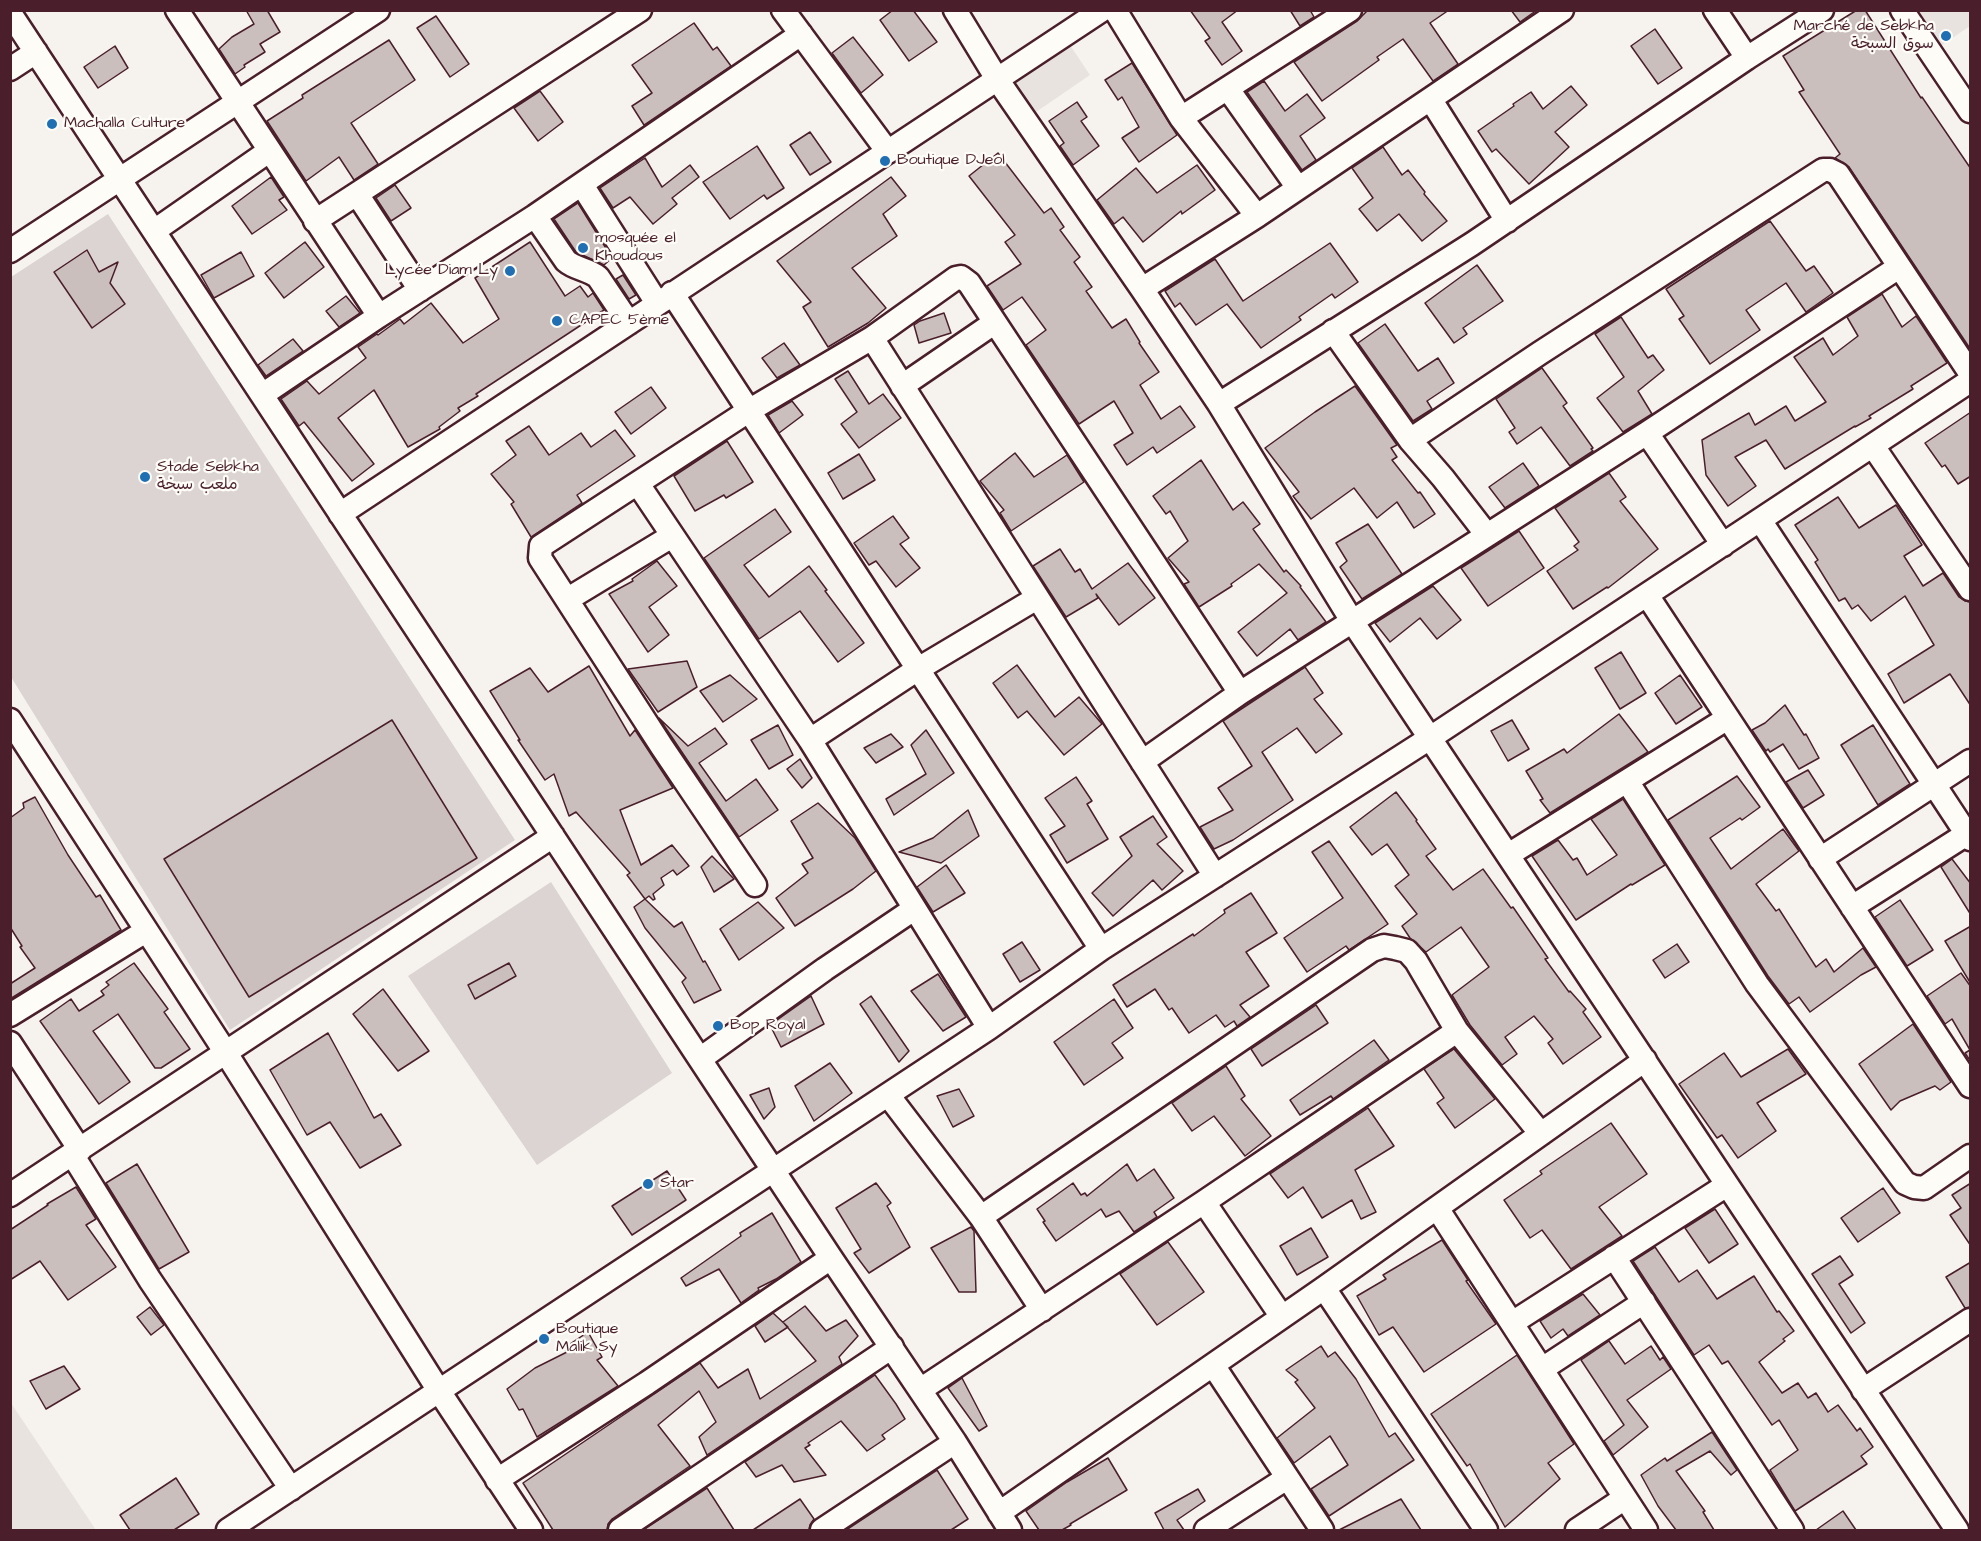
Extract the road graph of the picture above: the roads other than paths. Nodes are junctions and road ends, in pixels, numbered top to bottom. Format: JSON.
{"nodes":[{"id":1,"x":177,"y":10,"type":"edge"},
{"id":2,"x":378,"y":10,"type":"edge"},
{"id":3,"x":640,"y":10,"type":"edge"},
{"id":4,"x":783,"y":10,"type":"edge"},
{"id":5,"x":955,"y":10,"type":"edge"},
{"id":6,"x":1102,"y":10,"type":"edge"},
{"id":7,"x":1115,"y":10,"type":"edge"},
{"id":8,"x":1350,"y":10,"type":"edge"},
{"id":9,"x":1562,"y":10,"type":"edge"},
{"id":10,"x":1715,"y":10,"type":"edge"},
{"id":11,"x":1822,"y":10,"type":"edge"},
{"id":12,"x":1902,"y":10,"type":"edge"},
{"id":13,"x":10,"y":13,"type":"edge"},
{"id":14,"x":801,"y":34,"type":"junction"},
{"id":15,"x":36,"y":52,"type":"junction"},
{"id":16,"x":1747,"y":58,"type":"junction"},
{"id":17,"x":10,"y":69,"type":"edge"},
{"id":18,"x":998,"y":79,"type":"junction"},
{"id":19,"x":1228,"y":89,"type":"junction"},
{"id":20,"x":1431,"y":100,"type":"junction"},
{"id":21,"x":238,"y":103,"type":"junction"},
{"id":22,"x":1971,"y":111,"type":"edge"},
{"id":23,"x":1181,"y":118,"type":"junction"},
{"id":24,"x":269,"y":151,"type":"junction"},
{"id":25,"x":888,"y":152,"type":"junction"},
{"id":26,"x":121,"y":180,"type":"junction"},
{"id":27,"x":582,"y":185,"type":"junction"},
{"id":28,"x":1298,"y":188,"type":"junction"},
{"id":29,"x":357,"y":194,"type":"junction"},
{"id":30,"x":535,"y":216,"type":"junction"},
{"id":31,"x":1257,"y":216,"type":"junction"},
{"id":32,"x":315,"y":221,"type":"junction"},
{"id":33,"x":1507,"y":221,"type":"junction"},
{"id":34,"x":154,"y":231,"type":"junction"},
{"id":35,"x":10,"y":251,"type":"edge"},
{"id":36,"x":1899,"y":267,"type":"junction"},
{"id":37,"x":1142,"y":289,"type":"junction"},
{"id":38,"x":420,"y":290,"type":"junction"},
{"id":39,"x":664,"y":298,"type":"junction"},
{"id":40,"x":379,"y":316,"type":"junction"},
{"id":41,"x":629,"y":323,"type":"junction"},
{"id":42,"x":994,"y":323,"type":"junction"},
{"id":43,"x":1333,"y":331,"type":"junction"},
{"id":44,"x":872,"y":338,"type":"junction"},
{"id":45,"x":1971,"y":373,"type":"edge"},
{"id":46,"x":1971,"y":381,"type":"edge"},
{"id":47,"x":902,"y":386,"type":"junction"},
{"id":48,"x":262,"y":394,"type":"junction"},
{"id":49,"x":1218,"y":404,"type":"junction"},
{"id":50,"x":750,"y":410,"type":"junction"},
{"id":51,"x":1647,"y":433,"type":"junction"},
{"id":52,"x":1410,"y":440,"type":"junction"},
{"id":53,"x":1873,"y":446,"type":"junction"},
{"id":54,"x":638,"y":484,"type":"junction"},
{"id":55,"x":340,"y":514,"type":"junction"},
{"id":56,"x":1760,"y":520,"type":"junction"},
{"id":57,"x":1487,"y":535,"type":"junction"},
{"id":58,"x":672,"y":536,"type":"junction"},
{"id":59,"x":1723,"y":545,"type":"junction"},
{"id":60,"x":1962,"y":557,"type":"edge"},
{"id":61,"x":1971,"y":589,"type":"edge"},
{"id":62,"x":1647,"y":595,"type":"junction"},
{"id":63,"x":1037,"y":598,"type":"junction"},
{"id":64,"x":568,"y":600,"type":"junction"},
{"id":65,"x":1352,"y":621,"type":"junction"},
{"id":66,"x":918,"y":669,"type":"junction"},
{"id":67,"x":1240,"y":693,"type":"junction"},
{"id":68,"x":1728,"y":718,"type":"junction"},
{"id":69,"x":10,"y":720,"type":"edge"},
{"id":70,"x":1430,"y":738,"type":"junction"},
{"id":71,"x":810,"y":740,"type":"junction"},
{"id":72,"x":1971,"y":761,"type":"edge"},
{"id":73,"x":1142,"y":762,"type":"junction"},
{"id":74,"x":1628,"y":781,"type":"junction"},
{"id":75,"x":1935,"y":785,"type":"junction"},
{"id":76,"x":1970,"y":835,"type":"edge"},
{"id":77,"x":553,"y":836,"type":"junction"},
{"id":78,"x":1508,"y":855,"type":"junction"},
{"id":79,"x":1821,"y":859,"type":"junction"},
{"id":80,"x":1215,"y":876,"type":"junction"},
{"id":81,"x":755,"y":885,"type":"dead end"},
{"id":82,"x":1852,"y":907,"type":"junction"},
{"id":83,"x":914,"y":909,"type":"junction"},
{"id":84,"x":146,"y":931,"type":"junction"},
{"id":85,"x":1101,"y":950,"type":"junction"},
{"id":86,"x":10,"y":1015,"type":"edge"},
{"id":87,"x":989,"y":1028,"type":"junction"},
{"id":88,"x":1457,"y":1031,"type":"junction"},
{"id":89,"x":10,"y":1043,"type":"edge"},
{"id":90,"x":226,"y":1053,"type":"junction"},
{"id":91,"x":700,"y":1059,"type":"junction"},
{"id":92,"x":1645,"y":1060,"type":"junction"},
{"id":93,"x":1971,"y":1086,"type":"edge"},
{"id":94,"x":888,"y":1095,"type":"junction"},
{"id":95,"x":1541,"y":1134,"type":"junction"},
{"id":96,"x":76,"y":1152,"type":"junction"},
{"id":97,"x":1971,"y":1156,"type":"edge"},
{"id":98,"x":773,"y":1171,"type":"junction"},
{"id":99,"x":1727,"y":1185,"type":"junction"},
{"id":100,"x":10,"y":1195,"type":"edge"},
{"id":101,"x":1204,"y":1202,"type":"junction"},
{"id":102,"x":1437,"y":1208,"type":"junction"},
{"id":103,"x":981,"y":1216,"type":"junction"},
{"id":104,"x":1614,"y":1257,"type":"junction"},
{"id":105,"x":831,"y":1258,"type":"junction"},
{"id":106,"x":1324,"y":1288,"type":"junction"},
{"id":107,"x":1644,"y":1302,"type":"junction"},
{"id":108,"x":1042,"y":1310,"type":"junction"},
{"id":109,"x":1282,"y":1317,"type":"junction"},
{"id":110,"x":1971,"y":1320,"type":"edge"},
{"id":111,"x":1512,"y":1323,"type":"junction"},
{"id":112,"x":892,"y":1347,"type":"junction"},
{"id":113,"x":1213,"y":1365,"type":"junction"},
{"id":114,"x":1542,"y":1369,"type":"junction"},
{"id":115,"x":920,"y":1390,"type":"junction"},
{"id":116,"x":1863,"y":1390,"type":"junction"},
{"id":117,"x":439,"y":1391,"type":"junction"},
{"id":118,"x":955,"y":1442,"type":"junction"},
{"id":119,"x":1287,"y":1478,"type":"junction"},
{"id":120,"x":497,"y":1480,"type":"junction"},
{"id":121,"x":291,"y":1489,"type":"junction"},
{"id":122,"x":1625,"y":1498,"type":"junction"},
{"id":123,"x":1005,"y":1522,"type":"edge"},
{"id":124,"x":228,"y":1530,"type":"edge"},
{"id":125,"x":531,"y":1530,"type":"edge"},
{"id":126,"x":620,"y":1530,"type":"edge"},
{"id":127,"x":822,"y":1530,"type":"edge"},
{"id":128,"x":1206,"y":1530,"type":"edge"},
{"id":129,"x":1322,"y":1530,"type":"edge"},
{"id":130,"x":1486,"y":1530,"type":"edge"},
{"id":131,"x":1577,"y":1530,"type":"edge"},
{"id":132,"x":1646,"y":1530,"type":"edge"},
{"id":133,"x":1792,"y":1530,"type":"edge"},
{"id":134,"x":1957,"y":1530,"type":"edge"}],
"edges":[{"from":1,"to":21,"type":"street"},
{"from":2,"to":21,"type":"street"},
{"from":3,"to":29,"type":"street"},
{"from":4,"to":14,"type":"street"},
{"from":5,"to":18,"type":"street"},
{"from":6,"to":18,"type":"street"},
{"from":7,"to":23,"type":"street"},
{"from":8,"to":19,"type":"street"},
{"from":9,"to":20,"type":"street"},
{"from":10,"to":16,"type":"street"},
{"from":11,"to":16,"type":"street"},
{"from":12,"to":22,"type":"street"},
{"from":13,"to":15,"type":"street"},
{"from":14,"to":25,"type":"street"},
{"from":14,"to":27,"type":"street"},
{"from":15,"to":17,"type":"street"},
{"from":15,"to":26,"type":"street"},
{"from":16,"to":33,"type":"street"},
{"from":18,"to":25,"type":"street"},
{"from":18,"to":37,"type":"street"},
{"from":19,"to":23,"type":"street"},
{"from":19,"to":28,"type":"street"},
{"from":20,"to":28,"type":"street"},
{"from":20,"to":33,"type":"street"},
{"from":21,"to":24,"type":"street"},
{"from":21,"to":26,"type":"street"},
{"from":23,"to":31,"type":"street"},
{"from":24,"to":32,"type":"street"},
{"from":24,"to":34,"type":"street"},
{"from":25,"to":39,"type":"street"},
{"from":26,"to":34,"type":"street"},
{"from":26,"to":35,"type":"street"},
{"from":27,"to":30,"type":"street"},
{"from":27,"to":39,"type":"street"},
{"from":28,"to":31,"type":"street"},
{"from":29,"to":32,"type":"street"},
{"from":29,"to":38,"type":"street"},
{"from":30,"to":38,"type":"street"},
{"from":30,"to":41,"type":"street"},
{"from":31,"to":37,"type":"street"},
{"from":32,"to":40,"type":"street"},
{"from":33,"to":43,"type":"street"},
{"from":34,"to":48,"type":"street"},
{"from":36,"to":45,"type":"street"},
{"from":36,"to":51,"type":"street"},
{"from":36,"to":52,"type":"street"},
{"from":37,"to":49,"type":"street"},
{"from":38,"to":40,"type":"street"},
{"from":39,"to":41,"type":"street"},
{"from":39,"to":50,"type":"street"},
{"from":40,"to":48,"type":"street"},
{"from":41,"to":55,"type":"street"},
{"from":42,"to":44,"type":"street"},
{"from":42,"to":47,"type":"street"},
{"from":42,"to":67,"type":"street"},
{"from":43,"to":49,"type":"street"},
{"from":43,"to":52,"type":"street"},
{"from":44,"to":47,"type":"street"},
{"from":44,"to":50,"type":"street"},
{"from":46,"to":53,"type":"street"},
{"from":47,"to":63,"type":"street"},
{"from":48,"to":55,"type":"street"},
{"from":49,"to":65,"type":"street"},
{"from":50,"to":54,"type":"street"},
{"from":50,"to":66,"type":"street"},
{"from":51,"to":57,"type":"street"},
{"from":51,"to":59,"type":"street"},
{"from":52,"to":57,"type":"street"},
{"from":53,"to":56,"type":"street"},
{"from":53,"to":60,"type":"street"},
{"from":54,"to":58,"type":"street"},
{"from":54,"to":64,"type":"street"},
{"from":55,"to":77,"type":"street"},
{"from":56,"to":59,"type":"street"},
{"from":56,"to":75,"type":"street"},
{"from":57,"to":65,"type":"street"},
{"from":58,"to":64,"type":"street"},
{"from":58,"to":71,"type":"street"},
{"from":59,"to":62,"type":"street"},
{"from":60,"to":61,"type":"street"},
{"from":62,"to":68,"type":"street"},
{"from":62,"to":70,"type":"street"},
{"from":63,"to":66,"type":"street"},
{"from":63,"to":73,"type":"street"},
{"from":64,"to":81,"type":"street"},
{"from":65,"to":67,"type":"street"},
{"from":65,"to":70,"type":"street"},
{"from":66,"to":71,"type":"street"},
{"from":66,"to":85,"type":"street"},
{"from":67,"to":73,"type":"street"},
{"from":68,"to":74,"type":"street"},
{"from":68,"to":79,"type":"street"},
{"from":69,"to":84,"type":"street"},
{"from":70,"to":78,"type":"street"},
{"from":70,"to":80,"type":"street"},
{"from":71,"to":83,"type":"street"},
{"from":72,"to":75,"type":"street"},
{"from":73,"to":80,"type":"street"},
{"from":74,"to":78,"type":"street"},
{"from":74,"to":97,"type":"street"},
{"from":75,"to":76,"type":"street"},
{"from":75,"to":79,"type":"street"},
{"from":76,"to":82,"type":"street"},
{"from":77,"to":90,"type":"street"},
{"from":77,"to":91,"type":"street"},
{"from":78,"to":92,"type":"street"},
{"from":79,"to":82,"type":"street"},
{"from":80,"to":85,"type":"street"},
{"from":82,"to":93,"type":"street"},
{"from":83,"to":87,"type":"street"},
{"from":83,"to":91,"type":"street"},
{"from":84,"to":86,"type":"street"},
{"from":84,"to":90,"type":"street"},
{"from":85,"to":87,"type":"street"},
{"from":87,"to":94,"type":"street"},
{"from":88,"to":95,"type":"street"},
{"from":88,"to":101,"type":"street"},
{"from":88,"to":103,"type":"street"},
{"from":89,"to":96,"type":"street"},
{"from":90,"to":96,"type":"street"},
{"from":90,"to":117,"type":"street"},
{"from":91,"to":98,"type":"street"},
{"from":92,"to":95,"type":"street"},
{"from":92,"to":99,"type":"street"},
{"from":94,"to":98,"type":"street"},
{"from":94,"to":103,"type":"street"},
{"from":95,"to":102,"type":"street"},
{"from":96,"to":100,"type":"street"},
{"from":96,"to":121,"type":"street"},
{"from":98,"to":105,"type":"street"},
{"from":98,"to":117,"type":"street"},
{"from":99,"to":104,"type":"street"},
{"from":99,"to":116,"type":"street"},
{"from":101,"to":108,"type":"street"},
{"from":101,"to":109,"type":"street"},
{"from":102,"to":106,"type":"street"},
{"from":102,"to":111,"type":"street"},
{"from":103,"to":108,"type":"street"},
{"from":104,"to":107,"type":"street"},
{"from":104,"to":111,"type":"street"},
{"from":105,"to":112,"type":"street"},
{"from":105,"to":120,"type":"street"},
{"from":106,"to":109,"type":"street"},
{"from":106,"to":130,"type":"street"},
{"from":107,"to":114,"type":"street"},
{"from":107,"to":133,"type":"street"},
{"from":108,"to":115,"type":"street"},
{"from":109,"to":113,"type":"street"},
{"from":110,"to":116,"type":"street"},
{"from":111,"to":114,"type":"street"},
{"from":112,"to":115,"type":"street"},
{"from":112,"to":126,"type":"street"},
{"from":113,"to":119,"type":"street"},
{"from":113,"to":123,"type":"street"},
{"from":114,"to":122,"type":"street"},
{"from":115,"to":118,"type":"street"},
{"from":116,"to":134,"type":"street"},
{"from":117,"to":120,"type":"street"},
{"from":117,"to":121,"type":"street"},
{"from":118,"to":123,"type":"street"},
{"from":118,"to":127,"type":"street"},
{"from":119,"to":128,"type":"street"},
{"from":119,"to":129,"type":"street"},
{"from":120,"to":125,"type":"street"},
{"from":121,"to":124,"type":"street"},
{"from":122,"to":131,"type":"street"},
{"from":122,"to":132,"type":"street"}]}
